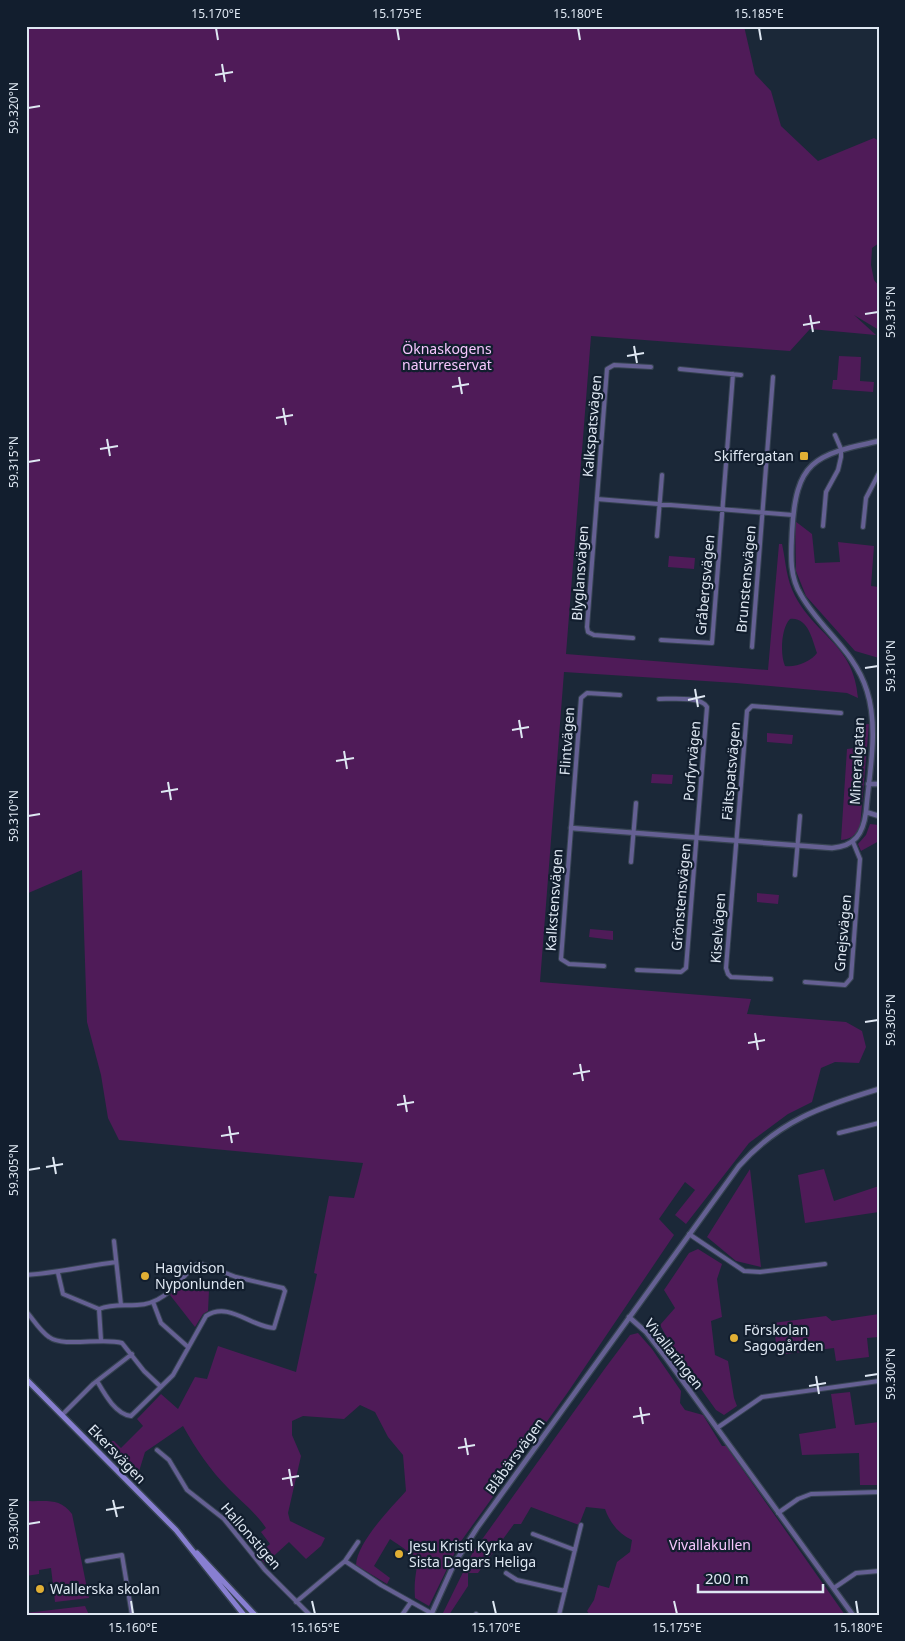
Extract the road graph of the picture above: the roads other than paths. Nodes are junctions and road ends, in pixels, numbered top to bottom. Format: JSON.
{"nodes":[{"id":1,"x":651,"y":367,"type":"dead end"},
{"id":2,"x":680,"y":369,"type":"dead end"},
{"id":3,"x":733,"y":374,"type":"junction"},
{"id":4,"x":741,"y":375,"type":"dead end"},
{"id":5,"x":773,"y":377,"type":"dead end"},
{"id":6,"x":835,"y":435,"type":"dead end"},
{"id":7,"x":879,"y":440,"type":"edge"},
{"id":8,"x":841,"y":449,"type":"junction"},
{"id":9,"x":879,"y":473,"type":"edge"},
{"id":10,"x":662,"y":475,"type":"dead end"},
{"id":11,"x":597,"y":499,"type":"junction"},
{"id":12,"x":660,"y":504,"type":"junction"},
{"id":13,"x":723,"y":509,"type":"junction"},
{"id":14,"x":762,"y":513,"type":"junction"},
{"id":15,"x":793,"y":515,"type":"junction"},
{"id":16,"x":823,"y":526,"type":"dead end"},
{"id":17,"x":863,"y":527,"type":"dead end"},
{"id":18,"x":657,"y":536,"type":"dead end"},
{"id":19,"x":633,"y":638,"type":"dead end"},
{"id":20,"x":661,"y":640,"type":"dead end"},
{"id":21,"x":752,"y":647,"type":"dead end"},
{"id":22,"x":620,"y":696,"type":"dead end"},
{"id":23,"x":659,"y":699,"type":"dead end"},
{"id":24,"x":841,"y":712,"type":"dead end"},
{"id":25,"x":868,"y":784,"type":"junction"},
{"id":26,"x":879,"y":784,"type":"edge"},
{"id":27,"x":636,"y":803,"type":"dead end"},
{"id":28,"x":866,"y":812,"type":"junction"},
{"id":29,"x":800,"y":816,"type":"dead end"},
{"id":30,"x":879,"y":816,"type":"edge"},
{"id":31,"x":571,"y":828,"type":"junction"},
{"id":32,"x":634,"y":832,"type":"junction"},
{"id":33,"x":697,"y":837,"type":"junction"},
{"id":34,"x":736,"y":840,"type":"junction"},
{"id":35,"x":853,"y":842,"type":"junction"},
{"id":36,"x":798,"y":846,"type":"junction"},
{"id":37,"x":632,"y":862,"type":"dead end"},
{"id":38,"x":796,"y":874,"type":"dead end"},
{"id":39,"x":604,"y":966,"type":"dead end"},
{"id":40,"x":637,"y":970,"type":"dead end"},
{"id":41,"x":770,"y":979,"type":"dead end"},
{"id":42,"x":804,"y":982,"type":"dead end"},
{"id":43,"x":879,"y":1088,"type":"edge"},
{"id":44,"x":879,"y":1123,"type":"edge"},
{"id":45,"x":839,"y":1133,"type":"dead end"},
{"id":46,"x":689,"y":1234,"type":"junction"},
{"id":47,"x":114,"y":1241,"type":"dead end"},
{"id":48,"x":116,"y":1262,"type":"junction"},
{"id":49,"x":824,"y":1264,"type":"dead end"},
{"id":50,"x":58,"y":1273,"type":"junction"},
{"id":51,"x":26,"y":1275,"type":"edge"},
{"id":52,"x":152,"y":1302,"type":"junction"},
{"id":53,"x":120,"y":1304,"type":"junction"},
{"id":54,"x":99,"y":1309,"type":"junction"},
{"id":55,"x":26,"y":1311,"type":"edge"},
{"id":56,"x":629,"y":1317,"type":"junction"},
{"id":57,"x":101,"y":1340,"type":"junction"},
{"id":58,"x":188,"y":1347,"type":"junction"},
{"id":59,"x":132,"y":1354,"type":"junction"},
{"id":60,"x":26,"y":1379,"type":"edge"},
{"id":61,"x":97,"y":1381,"type":"junction"},
{"id":62,"x":879,"y":1382,"type":"edge"},
{"id":63,"x":161,"y":1387,"type":"junction"},
{"id":64,"x":62,"y":1415,"type":"junction"},
{"id":65,"x":717,"y":1428,"type":"junction"},
{"id":66,"x":157,"y":1450,"type":"dead end"},
{"id":67,"x":879,"y":1492,"type":"edge"},
{"id":68,"x":778,"y":1513,"type":"junction"},
{"id":69,"x":581,"y":1525,"type":"dead end"},
{"id":70,"x":533,"y":1534,"type":"dead end"},
{"id":71,"x":358,"y":1542,"type":"dead end"},
{"id":72,"x":189,"y":1546,"type":"junction"},
{"id":73,"x":575,"y":1550,"type":"junction"},
{"id":74,"x":87,"y":1561,"type":"dead end"},
{"id":75,"x":345,"y":1561,"type":"junction"},
{"id":76,"x":879,"y":1571,"type":"edge"},
{"id":77,"x":506,"y":1573,"type":"dead end"},
{"id":78,"x":834,"y":1588,"type":"junction"},
{"id":79,"x":565,"y":1591,"type":"junction"},
{"id":80,"x":296,"y":1602,"type":"junction"},
{"id":81,"x":411,"y":1602,"type":"junction"},
{"id":82,"x":253,"y":1613,"type":"edge"},
{"id":83,"x":431,"y":1614,"type":"edge"},
{"id":84,"x":132,"y":1615,"type":"edge"},
{"id":85,"x":245,"y":1615,"type":"edge"},
{"id":86,"x":310,"y":1615,"type":"edge"},
{"id":87,"x":402,"y":1615,"type":"edge"},
{"id":88,"x":558,"y":1615,"type":"edge"},
{"id":89,"x":853,"y":1615,"type":"edge"}],
"edges":[{"from":1,"to":11,"type":"street","name":"Kalkspatsvägen"},
{"from":2,"to":3,"type":"street"},
{"from":3,"to":4,"type":"street"},
{"from":3,"to":13,"type":"street"},
{"from":5,"to":14,"type":"street","name":"Brunstensvägen"},
{"from":6,"to":8,"type":"street"},
{"from":7,"to":8,"type":"street","name":"Mineralgatan"},
{"from":8,"to":15,"type":"street","name":"Mineralgatan"},
{"from":8,"to":16,"type":"street"},
{"from":9,"to":17,"type":"street"},
{"from":10,"to":12,"type":"street"},
{"from":11,"to":12,"type":"street"},
{"from":11,"to":19,"type":"street","name":"Blyglansvägen"},
{"from":12,"to":13,"type":"street"},
{"from":12,"to":18,"type":"street"},
{"from":13,"to":14,"type":"street"},
{"from":13,"to":20,"type":"street","name":"Gråbergsvägen"},
{"from":14,"to":15,"type":"street"},
{"from":14,"to":21,"type":"street","name":"Brunstensvägen"},
{"from":15,"to":25,"type":"street","name":"Mineralgatan"},
{"from":22,"to":31,"type":"street","name":"Flintvägen"},
{"from":23,"to":33,"type":"street","name":"Porfyrvägen"},
{"from":24,"to":34,"type":"street","name":"Fältspatsvägen"},
{"from":25,"to":26,"type":"street"},
{"from":25,"to":28,"type":"street","name":"Mineralgatan"},
{"from":27,"to":32,"type":"street"},
{"from":28,"to":30,"type":"street"},
{"from":28,"to":35,"type":"street","name":"Mineralgatan"},
{"from":29,"to":36,"type":"street"},
{"from":31,"to":32,"type":"street"},
{"from":31,"to":39,"type":"street","name":"Kalkstensvägen"},
{"from":32,"to":33,"type":"street"},
{"from":32,"to":37,"type":"street"},
{"from":33,"to":34,"type":"street"},
{"from":33,"to":40,"type":"street","name":"Grönstensvägen"},
{"from":34,"to":36,"type":"street"},
{"from":34,"to":41,"type":"street","name":"Kiselvägen"},
{"from":35,"to":36,"type":"street"},
{"from":35,"to":42,"type":"street","name":"Gnejsvägen"},
{"from":36,"to":38,"type":"street"},
{"from":43,"to":46,"type":"street","name":"Vivallaringen"},
{"from":44,"to":45,"type":"street"},
{"from":46,"to":49,"type":"street"},
{"from":46,"to":56,"type":"street","name":"Vivallaringen"},
{"from":47,"to":48,"type":"street"},
{"from":48,"to":50,"type":"street"},
{"from":48,"to":53,"type":"street"},
{"from":50,"to":51,"type":"street"},
{"from":50,"to":54,"type":"street"},
{"from":52,"to":53,"type":"street"},
{"from":52,"to":58,"type":"street"},
{"from":52,"to":58,"type":"street"},
{"from":53,"to":54,"type":"street"},
{"from":54,"to":57,"type":"street"},
{"from":55,"to":57,"type":"street"},
{"from":56,"to":65,"type":"street","name":"Vivallaringen"},
{"from":56,"to":83,"type":"street","name":"Blåbärsvägen"},
{"from":57,"to":59,"type":"street"},
{"from":58,"to":63,"type":"street"},
{"from":59,"to":61,"type":"street"},
{"from":59,"to":63,"type":"street"},
{"from":60,"to":64,"type":"main road","name":"Ekersvägen"},
{"from":61,"to":63,"type":"street"},
{"from":61,"to":64,"type":"street"},
{"from":62,"to":65,"type":"street"},
{"from":64,"to":72,"type":"main road","name":"Ekersvägen"},
{"from":65,"to":68,"type":"street","name":"Vivallaringen"},
{"from":66,"to":80,"type":"street","name":"Hallonstigen"},
{"from":67,"to":68,"type":"street"},
{"from":68,"to":78,"type":"street","name":"Vivallaringen"},
{"from":69,"to":73,"type":"street"},
{"from":70,"to":73,"type":"street"},
{"from":71,"to":75,"type":"street"},
{"from":72,"to":82,"type":"main road","name":"Ekersvägen"},
{"from":72,"to":85,"type":"main road","name":"Ekersvägen"},
{"from":73,"to":79,"type":"street"},
{"from":74,"to":84,"type":"street"},
{"from":75,"to":80,"type":"street"},
{"from":75,"to":81,"type":"street"},
{"from":76,"to":78,"type":"street"},
{"from":77,"to":79,"type":"street"},
{"from":78,"to":89,"type":"street","name":"Vivallaringen"},
{"from":79,"to":88,"type":"street"},
{"from":80,"to":86,"type":"street","name":"Hallonstigen"},
{"from":81,"to":83,"type":"street"},
{"from":81,"to":87,"type":"street"},
{"from":82,"to":85,"type":"main road"}]}
